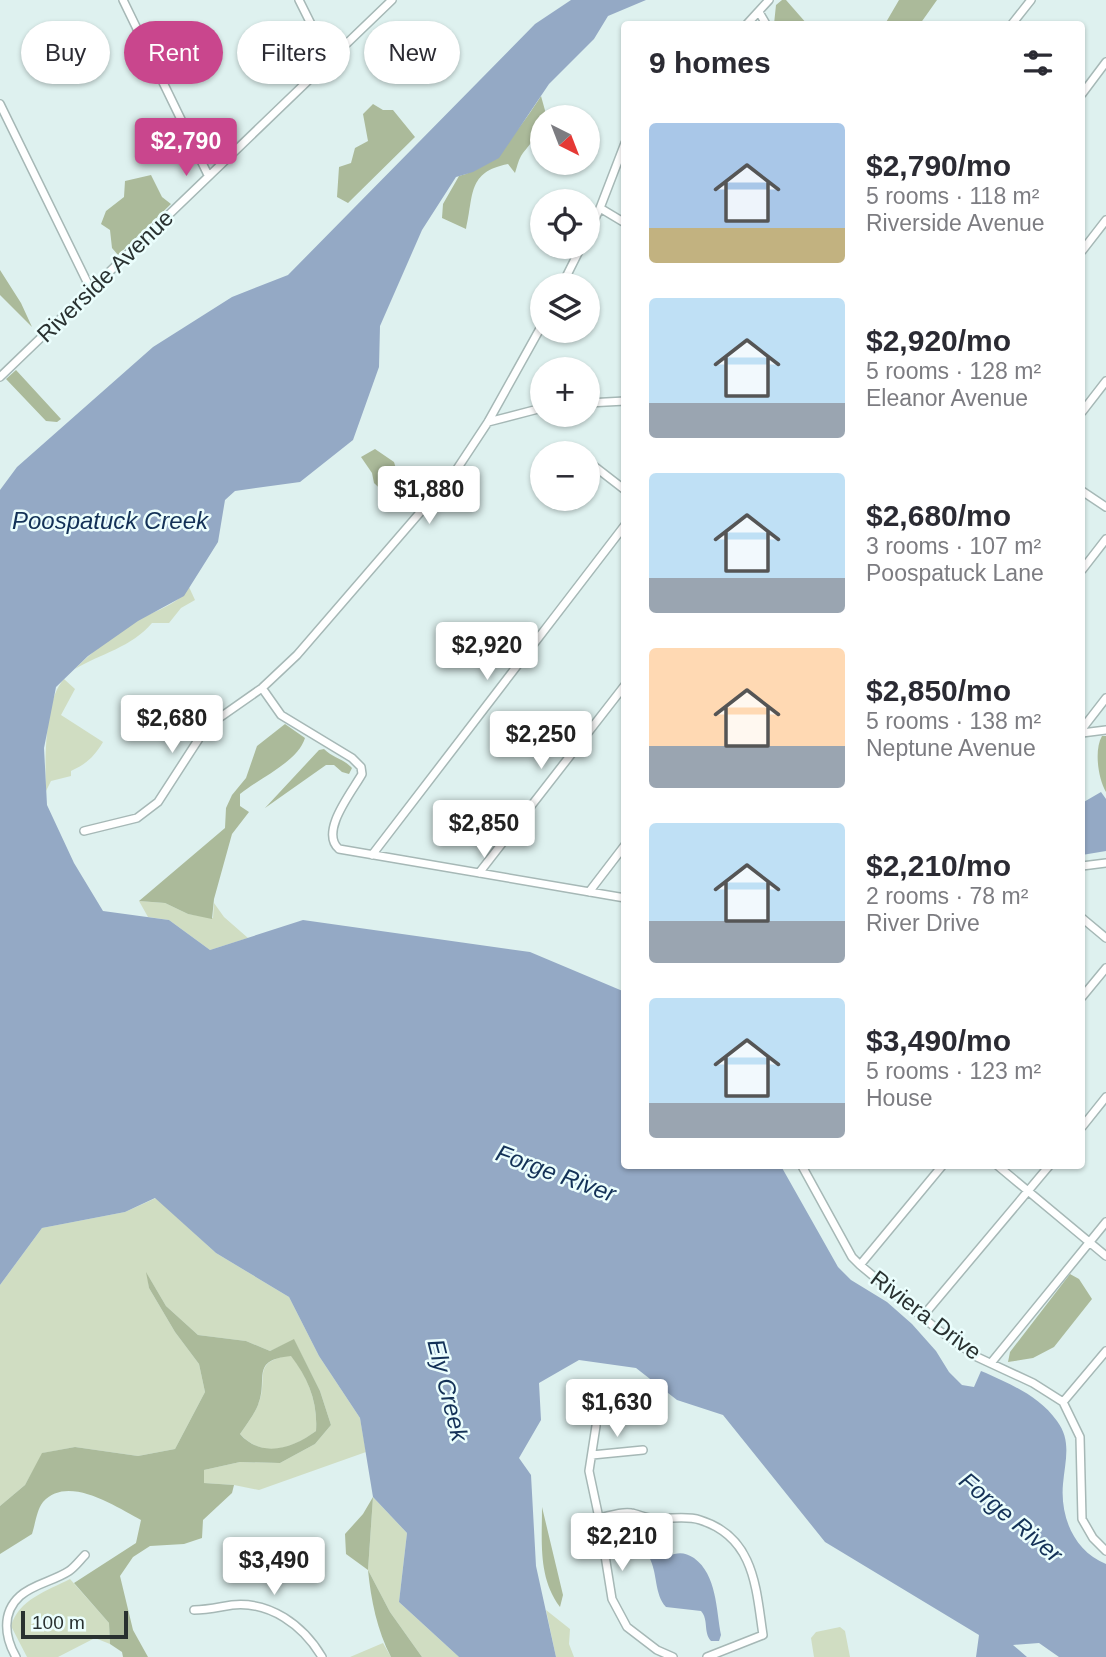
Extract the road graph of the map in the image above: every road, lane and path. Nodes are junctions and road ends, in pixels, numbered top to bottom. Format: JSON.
{"nodes":[{"id":1,"x":123,"y":0,"type":"edge"},
{"id":2,"x":299,"y":0,"type":"edge"},
{"id":3,"x":392,"y":0,"type":"edge"},
{"id":4,"x":769,"y":0,"type":"edge"},
{"id":5,"x":1031,"y":0,"type":"edge"},
{"id":6,"x":759,"y":12,"type":"junction"},
{"id":7,"x":310,"y":21,"type":"edge"},
{"id":8,"x":750,"y":21,"type":"edge"},
{"id":9,"x":764,"y":21,"type":"edge"},
{"id":10,"x":1014,"y":21,"type":"edge"},
{"id":11,"x":350,"y":40,"type":"edge"},
{"id":12,"x":1106,"y":62,"type":"edge"},
{"id":13,"x":304,"y":84,"type":"edge"},
{"id":14,"x":1085,"y":90,"type":"edge"},
{"id":15,"x":0,"y":104,"type":"edge"},
{"id":16,"x":621,"y":153,"type":"edge"},
{"id":17,"x":208,"y":175,"type":"junction"},
{"id":18,"x":600,"y":208,"type":"joint"},
{"id":19,"x":1106,"y":220,"type":"edge"},
{"id":20,"x":621,"y":221,"type":"edge"},
{"id":21,"x":1085,"y":247,"type":"edge"},
{"id":22,"x":91,"y":290,"type":"junction"},
{"id":23,"x":532,"y":343,"type":"edge"},
{"id":24,"x":0,"y":377,"type":"edge"},
{"id":25,"x":1106,"y":381,"type":"edge"},
{"id":26,"x":621,"y":401,"type":"edge"},
{"id":27,"x":600,"y":402,"type":"edge"},
{"id":28,"x":1085,"y":408,"type":"edge"},
{"id":29,"x":530,"y":411,"type":"edge"},
{"id":30,"x":488,"y":422,"type":"junction"},
{"id":31,"x":600,"y":471,"type":"edge"},
{"id":32,"x":621,"y":487,"type":"edge"},
{"id":33,"x":1085,"y":493,"type":"edge"},
{"id":34,"x":1106,"y":507,"type":"edge"},
{"id":35,"x":621,"y":531,"type":"edge"},
{"id":36,"x":1106,"y":539,"type":"edge"},
{"id":37,"x":1085,"y":566,"type":"edge"},
{"id":38,"x":262,"y":688,"type":"junction"},
{"id":39,"x":621,"y":690,"type":"edge"},
{"id":40,"x":1106,"y":698,"type":"edge"},
{"id":41,"x":1085,"y":727,"type":"edge"},
{"id":42,"x":1106,"y":730,"type":"edge"},
{"id":43,"x":1085,"y":731,"type":"edge"},
{"id":44,"x":84,"y":831,"type":"dead end"},
{"id":45,"x":621,"y":850,"type":"edge"},
{"id":46,"x":372,"y":855,"type":"junction"},
{"id":47,"x":1106,"y":863,"type":"edge"},
{"id":48,"x":1085,"y":866,"type":"edge"},
{"id":49,"x":479,"y":873,"type":"junction"},
{"id":50,"x":589,"y":892,"type":"junction"},
{"id":51,"x":621,"y":897,"type":"edge"},
{"id":52,"x":1085,"y":920,"type":"edge"},
{"id":53,"x":1106,"y":938,"type":"edge"},
{"id":54,"x":1106,"y":968,"type":"edge"},
{"id":55,"x":1085,"y":993,"type":"edge"},
{"id":56,"x":1106,"y":1097,"type":"edge"},
{"id":57,"x":1085,"y":1122,"type":"edge"},
{"id":58,"x":804,"y":1169,"type":"edge"},
{"id":59,"x":940,"y":1169,"type":"edge"},
{"id":60,"x":1003,"y":1169,"type":"edge"},
{"id":61,"x":1046,"y":1169,"type":"edge"},
{"id":62,"x":1029,"y":1190,"type":"junction"},
{"id":63,"x":1106,"y":1222,"type":"edge"},
{"id":64,"x":1089,"y":1242,"type":"junction"},
{"id":65,"x":1106,"y":1256,"type":"edge"},
{"id":66,"x":860,"y":1265,"type":"junction"},
{"id":67,"x":923,"y":1316,"type":"junction"},
{"id":68,"x":1106,"y":1351,"type":"edge"},
{"id":69,"x":991,"y":1363,"type":"junction"},
{"id":70,"x":1063,"y":1402,"type":"junction"},
{"id":71,"x":596,"y":1426,"type":"dead end"},
{"id":72,"x":643,"y":1450,"type":"dead end"},
{"id":73,"x":592,"y":1455,"type":"junction"},
{"id":74,"x":599,"y":1518,"type":"junction"},
{"id":75,"x":1106,"y":1551,"type":"edge"},
{"id":76,"x":85,"y":1555,"type":"dead end"},
{"id":77,"x":194,"y":1610,"type":"dead end"},
{"id":78,"x":729,"y":1653,"type":"edge"},
{"id":79,"x":16,"y":1657,"type":"edge"},
{"id":80,"x":322,"y":1657,"type":"edge"},
{"id":81,"x":673,"y":1657,"type":"edge"},
{"id":82,"x":707,"y":1657,"type":"edge"}],
"edges":[{"from":1,"to":17,"type":"street"},
{"from":2,"to":7,"type":"street"},
{"from":3,"to":11,"type":"street","name":"Riverside Avenue"},
{"from":4,"to":6,"type":"street"},
{"from":5,"to":10,"type":"street"},
{"from":6,"to":8,"type":"street"},
{"from":6,"to":9,"type":"street"},
{"from":12,"to":14,"type":"street"},
{"from":13,"to":17,"type":"street","name":"Riverside Avenue"},
{"from":15,"to":22,"type":"street"},
{"from":16,"to":18,"type":"street"},
{"from":17,"to":22,"type":"street","name":"Riverside Avenue"},
{"from":18,"to":20,"type":"street"},
{"from":19,"to":21,"type":"street"},
{"from":22,"to":24,"type":"street","name":"Riverside Avenue"},
{"from":23,"to":30,"type":"street"},
{"from":25,"to":28,"type":"street"},
{"from":26,"to":27,"type":"street"},
{"from":29,"to":30,"type":"street"},
{"from":30,"to":38,"type":"street"},
{"from":31,"to":32,"type":"street"},
{"from":33,"to":34,"type":"street"},
{"from":35,"to":46,"type":"street"},
{"from":36,"to":37,"type":"street"},
{"from":38,"to":44,"type":"street"},
{"from":38,"to":46,"type":"street"},
{"from":39,"to":49,"type":"street"},
{"from":40,"to":41,"type":"street"},
{"from":42,"to":43,"type":"street"},
{"from":45,"to":50,"type":"street"},
{"from":46,"to":49,"type":"street"},
{"from":47,"to":48,"type":"street"},
{"from":49,"to":50,"type":"street"},
{"from":50,"to":51,"type":"street"},
{"from":52,"to":53,"type":"street"},
{"from":54,"to":55,"type":"street"},
{"from":56,"to":57,"type":"street"},
{"from":58,"to":66,"type":"street","name":"Riviera Drive"},
{"from":59,"to":66,"type":"street"},
{"from":60,"to":62,"type":"street"},
{"from":61,"to":62,"type":"street"},
{"from":62,"to":64,"type":"street"},
{"from":62,"to":67,"type":"street"},
{"from":63,"to":64,"type":"street"},
{"from":64,"to":65,"type":"street"},
{"from":64,"to":69,"type":"street"},
{"from":66,"to":67,"type":"street","name":"Riviera Drive"},
{"from":67,"to":69,"type":"street","name":"Riviera Drive"},
{"from":68,"to":70,"type":"street"},
{"from":69,"to":70,"type":"street","name":"Riviera Drive"},
{"from":70,"to":75,"type":"street"},
{"from":71,"to":73,"type":"street"},
{"from":72,"to":73,"type":"street"},
{"from":73,"to":74,"type":"street"},
{"from":74,"to":78,"type":"street"},
{"from":74,"to":81,"type":"street"},
{"from":76,"to":79,"type":"street"},
{"from":77,"to":80,"type":"street"},
{"from":78,"to":82,"type":"street"}]}
